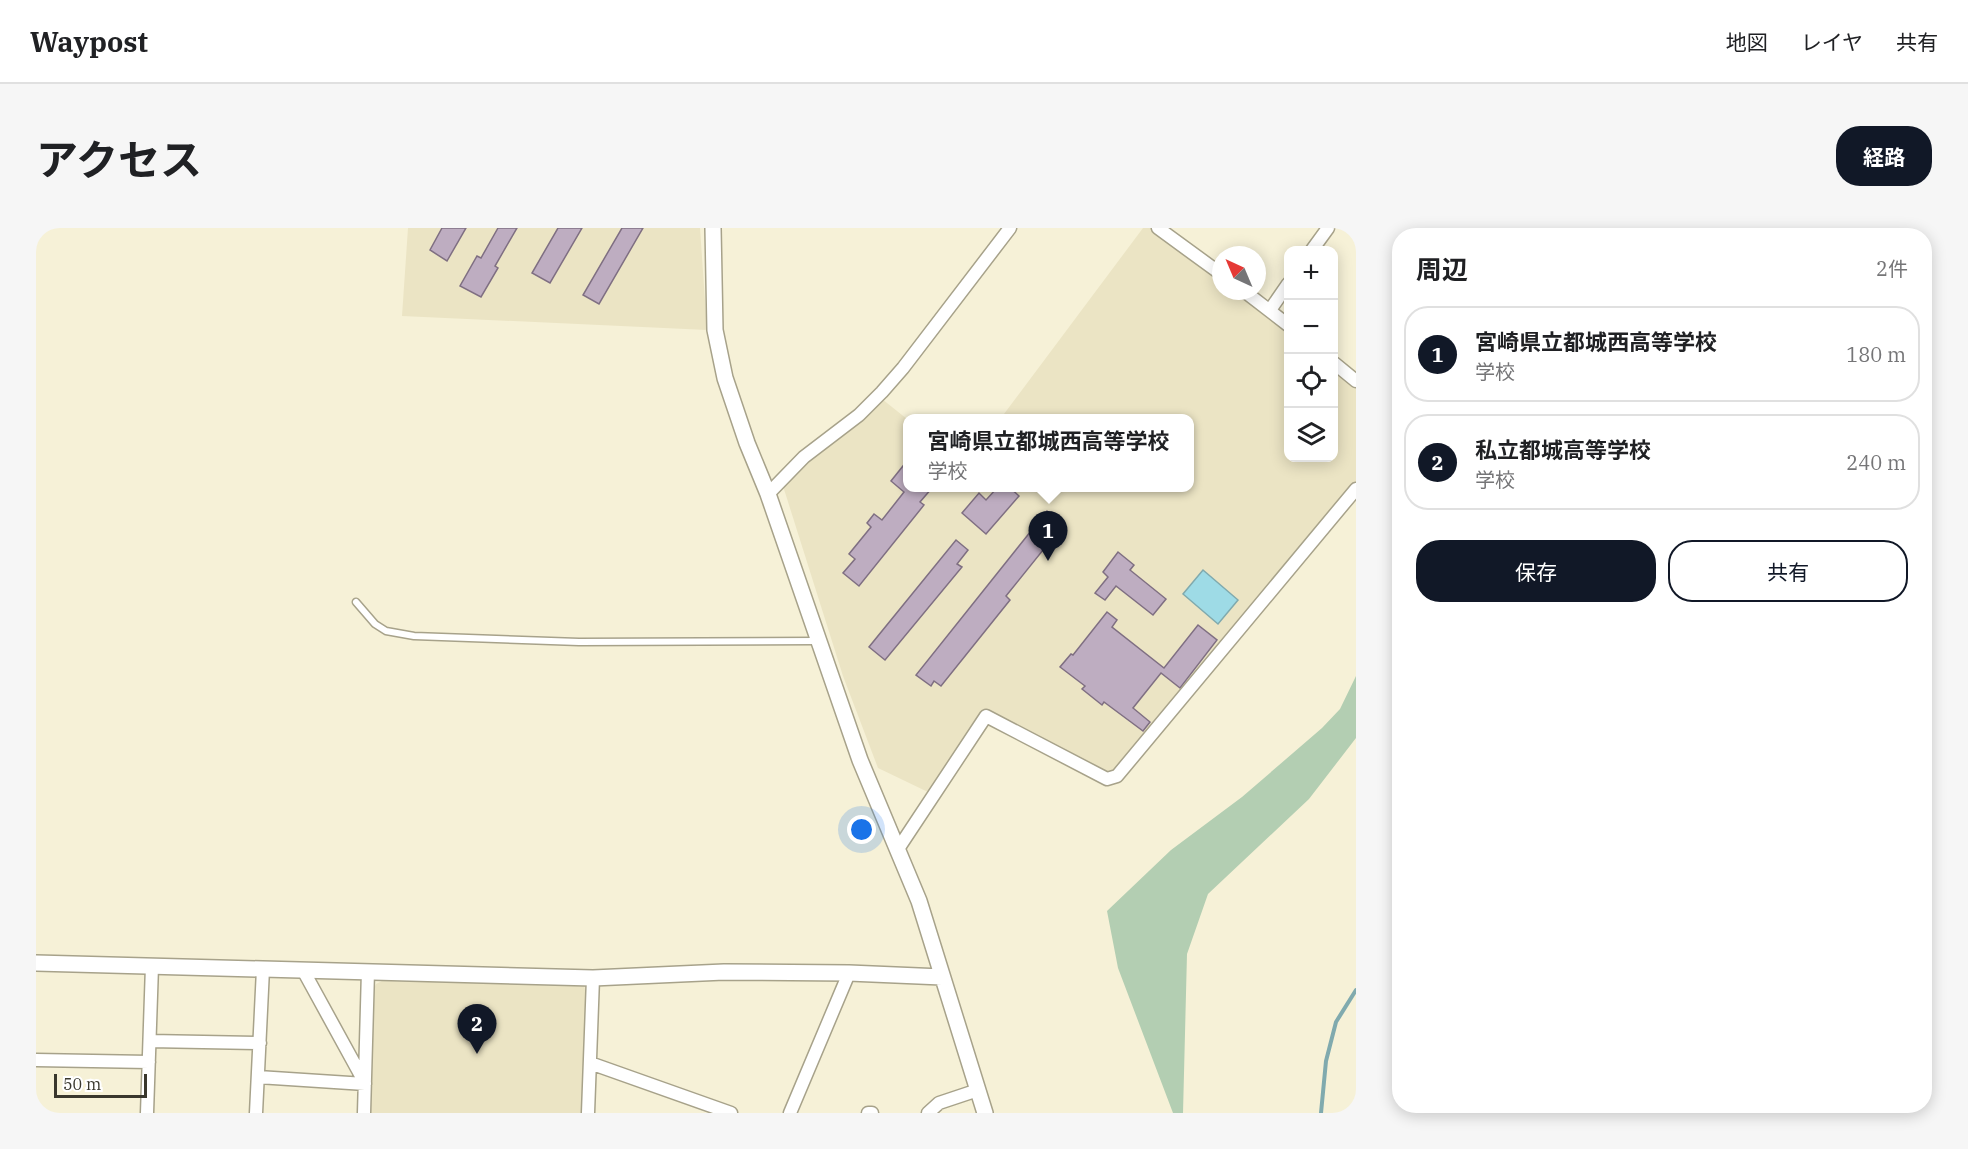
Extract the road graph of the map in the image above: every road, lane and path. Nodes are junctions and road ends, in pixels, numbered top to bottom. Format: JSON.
{"nodes":[{"id":1,"x":713,"y":228,"type":"edge"},
{"id":2,"x":1010,"y":228,"type":"edge"},
{"id":3,"x":1158,"y":228,"type":"edge"},
{"id":4,"x":1328,"y":228,"type":"edge"},
{"id":5,"x":1315,"y":246,"type":"edge"},
{"id":6,"x":1212,"y":267,"type":"edge"},
{"id":7,"x":1284,"y":290,"type":"edge"},
{"id":8,"x":1256,"y":300,"type":"edge"},
{"id":9,"x":1270,"y":310,"type":"junction"},
{"id":10,"x":1284,"y":322,"type":"edge"},
{"id":11,"x":1338,"y":366,"type":"edge"},
{"id":12,"x":1356,"y":381,"type":"edge"},
{"id":13,"x":1356,"y":489,"type":"edge"},
{"id":14,"x":768,"y":494,"type":"junction"},
{"id":15,"x":356,"y":602,"type":"dead end"},
{"id":16,"x":819,"y":641,"type":"junction"},
{"id":17,"x":898,"y":849,"type":"junction"},
{"id":18,"x":36,"y":963,"type":"edge"},
{"id":19,"x":152,"y":966,"type":"junction"},
{"id":20,"x":263,"y":969,"type":"junction"},
{"id":21,"x":303,"y":970,"type":"junction"},
{"id":22,"x":368,"y":971,"type":"junction"},
{"id":23,"x":849,"y":973,"type":"junction"},
{"id":24,"x":942,"y":977,"type":"junction"},
{"id":25,"x":593,"y":978,"type":"junction"},
{"id":26,"x":150,"y":1041,"type":"junction"},
{"id":27,"x":260,"y":1043,"type":"junction"},
{"id":28,"x":36,"y":1060,"type":"edge"},
{"id":29,"x":149,"y":1062,"type":"junction"},
{"id":30,"x":590,"y":1063,"type":"junction"},
{"id":31,"x":258,"y":1077,"type":"junction"},
{"id":32,"x":365,"y":1084,"type":"junction"},
{"id":33,"x":978,"y":1090,"type":"junction"},
{"id":34,"x":147,"y":1113,"type":"edge"},
{"id":35,"x":256,"y":1113,"type":"edge"},
{"id":36,"x":364,"y":1113,"type":"edge"},
{"id":37,"x":588,"y":1113,"type":"edge"},
{"id":38,"x":731,"y":1113,"type":"edge"},
{"id":39,"x":790,"y":1113,"type":"edge"},
{"id":40,"x":928,"y":1113,"type":"edge"},
{"id":41,"x":985,"y":1113,"type":"edge"}],
"edges":[{"from":1,"to":14,"type":"street"},
{"from":2,"to":14,"type":"street"},
{"from":3,"to":6,"type":"street"},
{"from":4,"to":5,"type":"street"},
{"from":7,"to":9,"type":"street"},
{"from":8,"to":9,"type":"street"},
{"from":9,"to":10,"type":"street"},
{"from":11,"to":12,"type":"street"},
{"from":13,"to":17,"type":"street"},
{"from":14,"to":16,"type":"street"},
{"from":15,"to":16,"type":"lane"},
{"from":16,"to":17,"type":"street"},
{"from":17,"to":24,"type":"street"},
{"from":18,"to":19,"type":"street"},
{"from":19,"to":20,"type":"street"},
{"from":19,"to":26,"type":"street"},
{"from":20,"to":21,"type":"street"},
{"from":20,"to":27,"type":"street"},
{"from":21,"to":22,"type":"street"},
{"from":21,"to":32,"type":"street"},
{"from":22,"to":25,"type":"street"},
{"from":22,"to":32,"type":"street"},
{"from":23,"to":24,"type":"street"},
{"from":23,"to":25,"type":"street"},
{"from":23,"to":39,"type":"street"},
{"from":24,"to":33,"type":"street"},
{"from":25,"to":30,"type":"street"},
{"from":26,"to":27,"type":"street"},
{"from":26,"to":29,"type":"street"},
{"from":27,"to":31,"type":"street"},
{"from":28,"to":29,"type":"street"},
{"from":29,"to":34,"type":"street"},
{"from":30,"to":37,"type":"street"},
{"from":30,"to":38,"type":"street"},
{"from":31,"to":32,"type":"street"},
{"from":31,"to":35,"type":"street"},
{"from":32,"to":36,"type":"street"},
{"from":33,"to":40,"type":"street"},
{"from":33,"to":41,"type":"street"}]}
